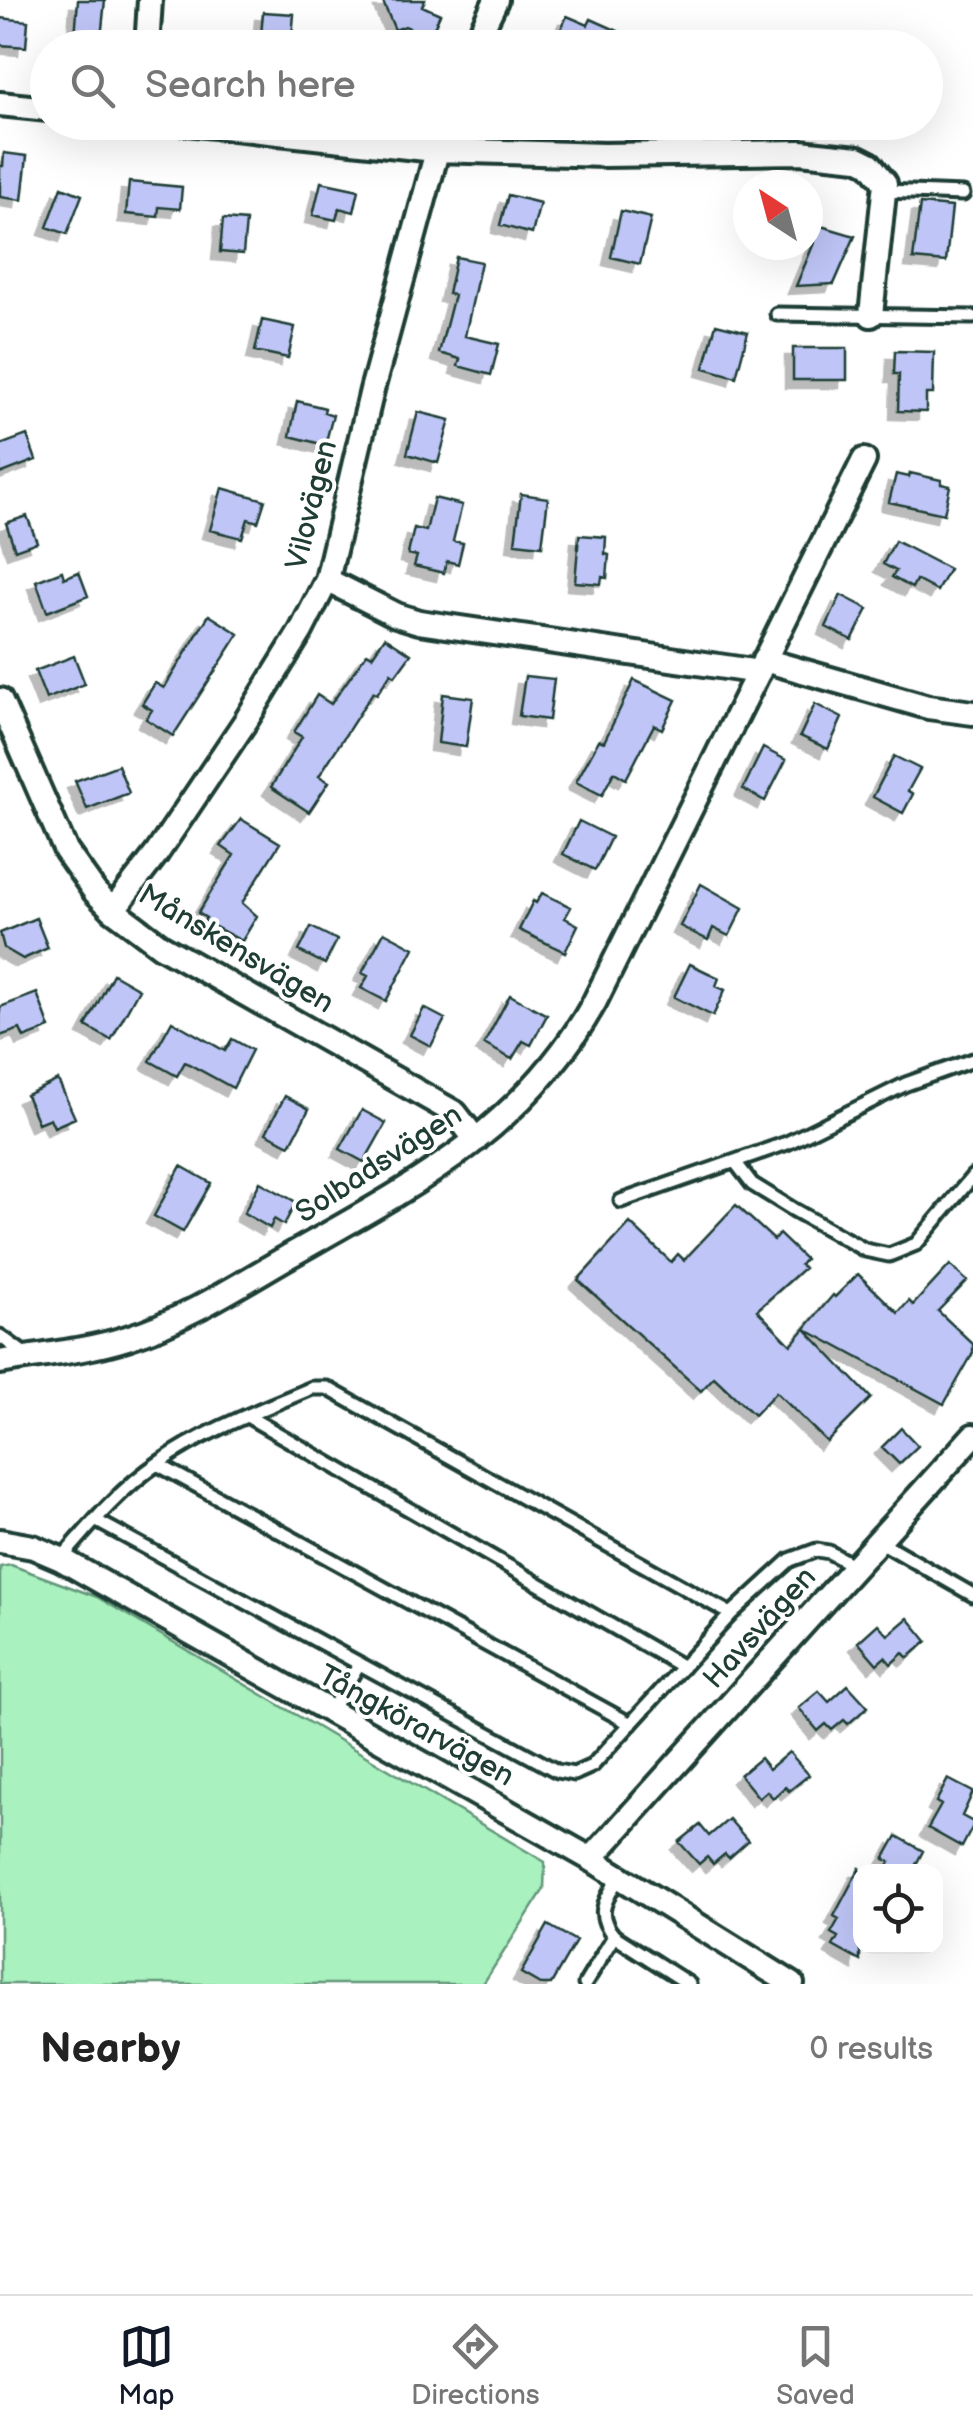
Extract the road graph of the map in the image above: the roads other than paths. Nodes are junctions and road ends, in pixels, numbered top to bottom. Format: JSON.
{"nodes":[{"id":1,"x":150,"y":0,"type":"edge"},
{"id":2,"x":496,"y":0,"type":"edge"},
{"id":3,"x":148,"y":30,"type":"edge"},
{"id":4,"x":482,"y":30,"type":"edge"},
{"id":5,"x":0,"y":104,"type":"edge"},
{"id":6,"x":30,"y":107,"type":"edge"},
{"id":7,"x":343,"y":140,"type":"edge"},
{"id":8,"x":439,"y":140,"type":"edge"},
{"id":9,"x":435,"y":150,"type":"junction"},
{"id":10,"x":884,"y":191,"type":"junction"},
{"id":11,"x":964,"y":194,"type":"dead end"},
{"id":12,"x":778,"y":314,"type":"dead end"},
{"id":13,"x":870,"y":315,"type":"junction"},
{"id":14,"x":973,"y":317,"type":"edge"},
{"id":15,"x":864,"y":460,"type":"dead end"},
{"id":16,"x":327,"y":580,"type":"junction"},
{"id":17,"x":762,"y":666,"type":"junction"},
{"id":18,"x":0,"y":700,"type":"edge"},
{"id":19,"x":973,"y":713,"type":"edge"},
{"id":20,"x":112,"y":910,"type":"junction"},
{"id":21,"x":973,"y":1060,"type":"edge"},
{"id":22,"x":476,"y":1140,"type":"junction"},
{"id":23,"x":736,"y":1163,"type":"junction"},
{"id":24,"x":973,"y":1176,"type":"edge"},
{"id":25,"x":621,"y":1201,"type":"dead end"},
{"id":26,"x":0,"y":1336,"type":"edge"},
{"id":27,"x":30,"y":1357,"type":"junction"},
{"id":28,"x":0,"y":1362,"type":"edge"},
{"id":29,"x":248,"y":1416,"type":"junction"},
{"id":30,"x":973,"y":1436,"type":"edge"},
{"id":31,"x":157,"y":1464,"type":"junction"},
{"id":32,"x":95,"y":1520,"type":"junction"},
{"id":33,"x":0,"y":1541,"type":"edge"},
{"id":34,"x":879,"y":1541,"type":"junction"},
{"id":35,"x":60,"y":1559,"type":"junction"},
{"id":36,"x":856,"y":1567,"type":"junction"},
{"id":37,"x":973,"y":1596,"type":"edge"},
{"id":38,"x":731,"y":1614,"type":"junction"},
{"id":39,"x":360,"y":1664,"type":"junction"},
{"id":40,"x":683,"y":1667,"type":"junction"},
{"id":41,"x":330,"y":1712,"type":"junction"},
{"id":42,"x":631,"y":1724,"type":"junction"},
{"id":43,"x":591,"y":1859,"type":"junction"},
{"id":44,"x":619,"y":1876,"type":"junction"},
{"id":45,"x":614,"y":1936,"type":"junction"},
{"id":46,"x":586,"y":1984,"type":"edge"},
{"id":47,"x":690,"y":1984,"type":"edge"},
{"id":48,"x":792,"y":1984,"type":"edge"}],
"edges":[{"from":1,"to":3,"type":"street"},
{"from":2,"to":4,"type":"street"},
{"from":5,"to":6,"type":"street"},
{"from":7,"to":9,"type":"street"},
{"from":8,"to":9,"type":"street","name":"Vilovägen"},
{"from":9,"to":10,"type":"street"},
{"from":9,"to":16,"type":"street","name":"Vilovägen"},
{"from":10,"to":11,"type":"lane"},
{"from":10,"to":13,"type":"street"},
{"from":12,"to":13,"type":"lane"},
{"from":13,"to":14,"type":"lane"},
{"from":15,"to":17,"type":"street","name":"Solbadsvägen"},
{"from":16,"to":17,"type":"street"},
{"from":16,"to":20,"type":"street","name":"Vilovägen"},
{"from":17,"to":19,"type":"street"},
{"from":17,"to":22,"type":"street","name":"Solbadsvägen"},
{"from":18,"to":20,"type":"street","name":"Månskensvägen"},
{"from":20,"to":22,"type":"street","name":"Månskensvägen"},
{"from":21,"to":23,"type":"lane"},
{"from":22,"to":27,"type":"street","name":"Solbadsvägen"},
{"from":23,"to":24,"type":"lane"},
{"from":23,"to":25,"type":"lane"},
{"from":26,"to":27,"type":"lane"},
{"from":27,"to":28,"type":"street","name":"Solbadsvägen"},
{"from":29,"to":31,"type":"lane"},
{"from":29,"to":38,"type":"lane"},
{"from":29,"to":40,"type":"lane"},
{"from":30,"to":34,"type":"street","name":"Havsvägen"},
{"from":31,"to":32,"type":"lane"},
{"from":31,"to":42,"type":"lane"},
{"from":32,"to":35,"type":"lane"},
{"from":32,"to":39,"type":"lane"},
{"from":33,"to":35,"type":"street","name":"Tångkörarvägen"},
{"from":34,"to":36,"type":"street","name":"Havsvägen"},
{"from":34,"to":37,"type":"lane"},
{"from":35,"to":41,"type":"street","name":"Tångkörarvägen"},
{"from":36,"to":38,"type":"lane"},
{"from":36,"to":43,"type":"street","name":"Havsvägen"},
{"from":38,"to":40,"type":"lane"},
{"from":39,"to":41,"type":"lane"},
{"from":39,"to":42,"type":"lane"},
{"from":40,"to":42,"type":"lane"},
{"from":41,"to":43,"type":"street","name":"Tångkörarvägen"},
{"from":43,"to":44,"type":"street","name":"Tångkörarvägen"},
{"from":44,"to":45,"type":"lane"},
{"from":44,"to":48,"type":"street","name":"Tångkörarvägen"},
{"from":45,"to":46,"type":"lane"},
{"from":45,"to":47,"type":"lane"}]}
